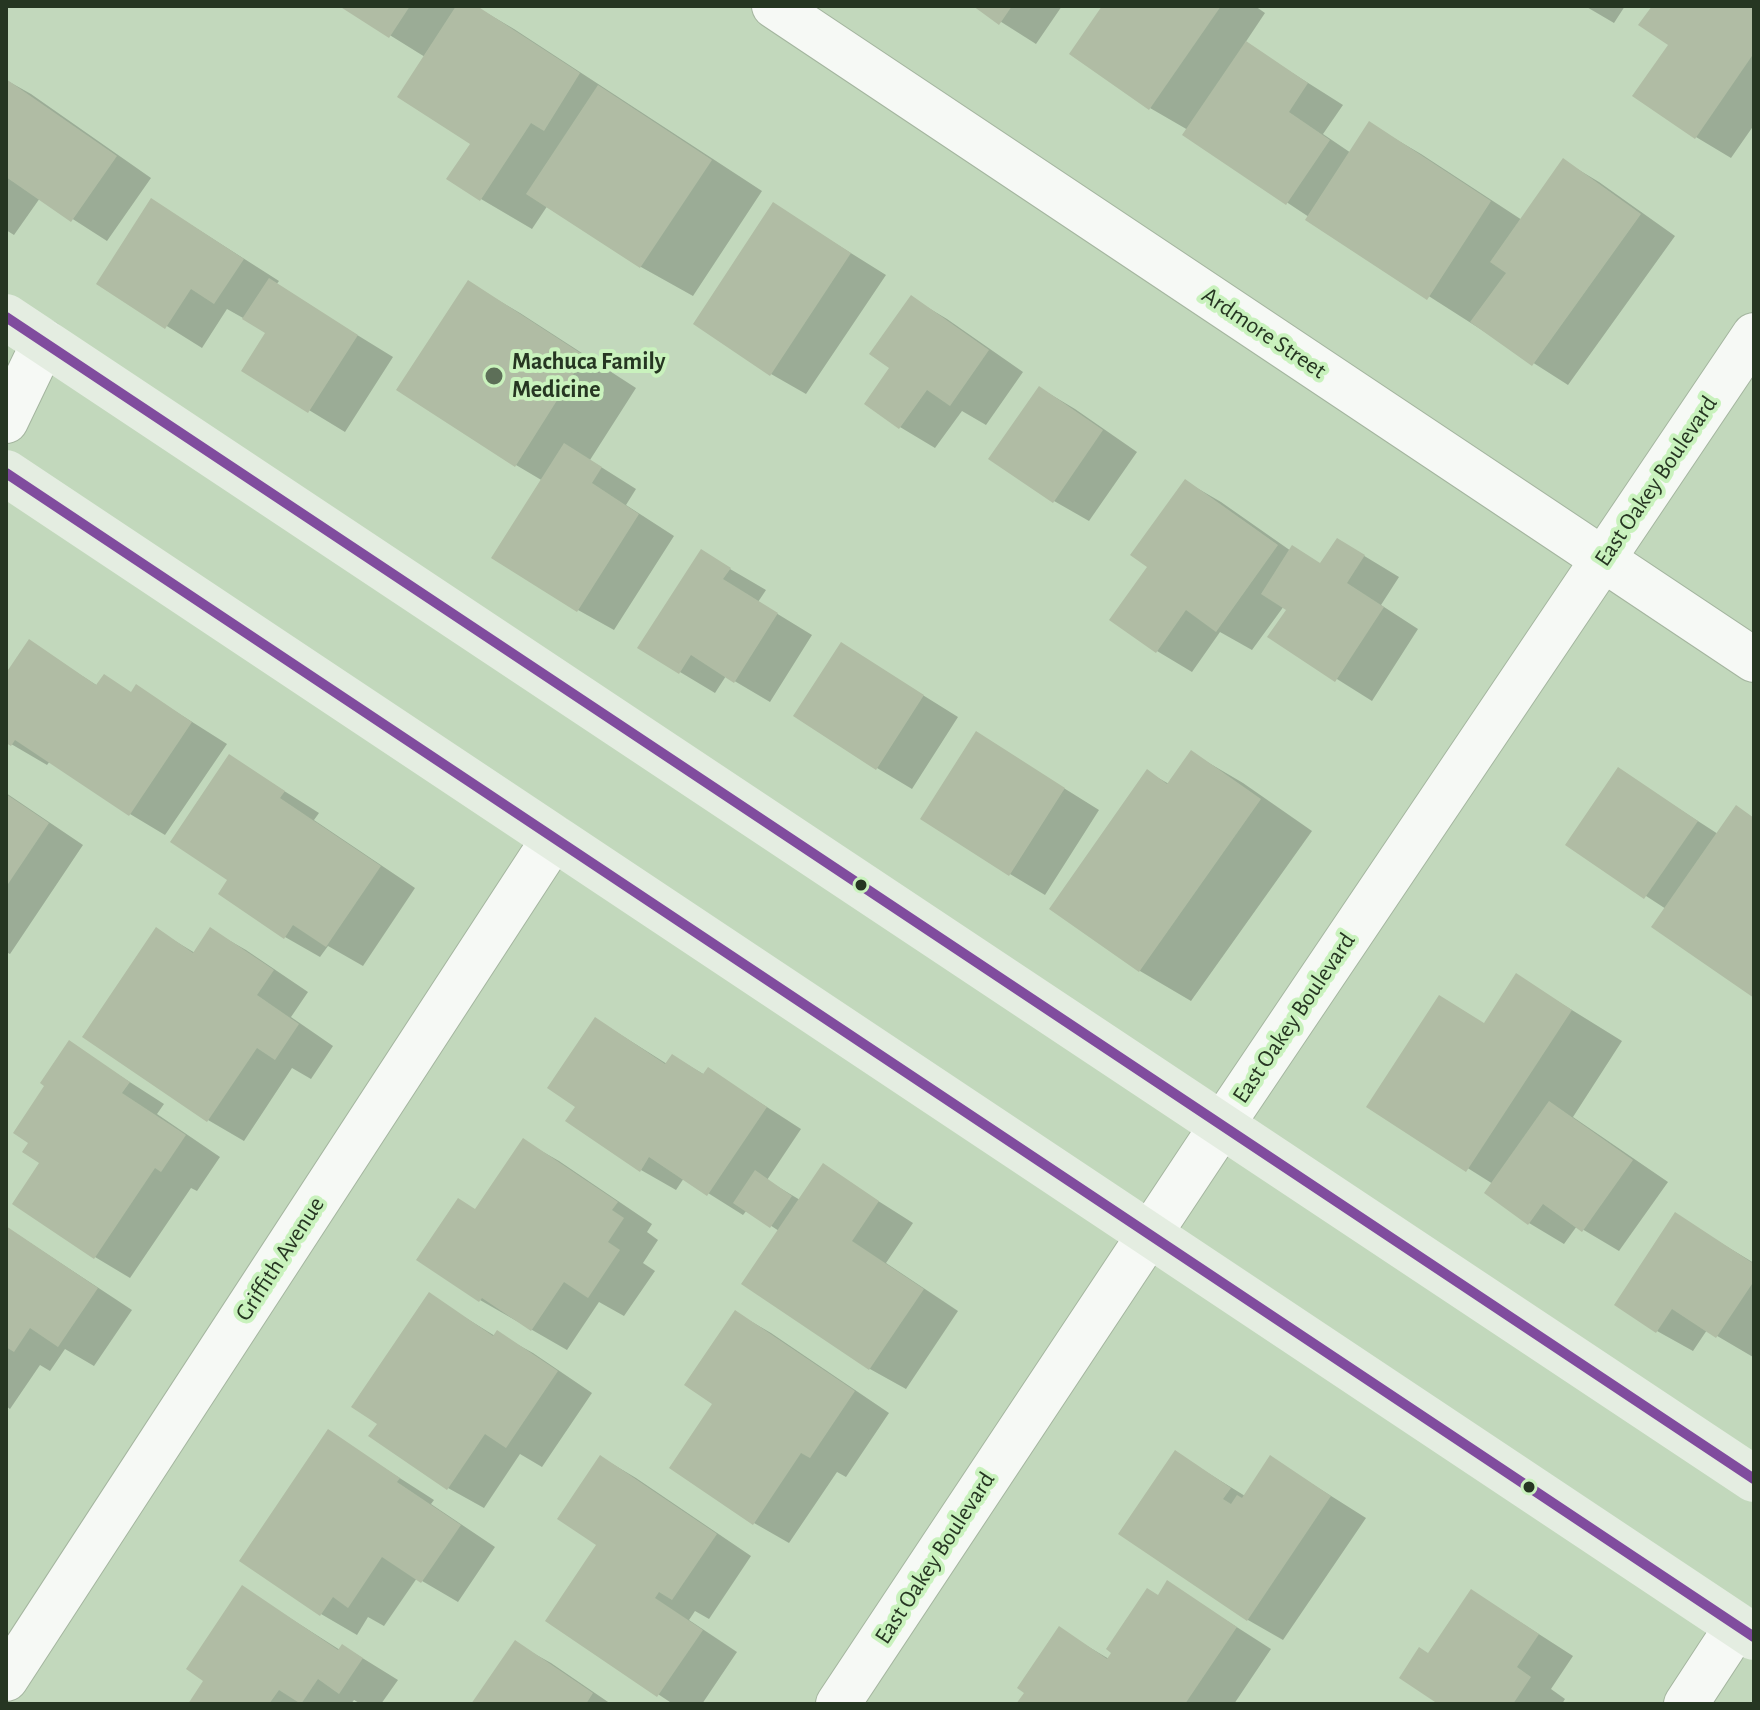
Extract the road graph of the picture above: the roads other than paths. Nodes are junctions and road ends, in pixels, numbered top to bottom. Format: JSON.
{"nodes":[{"id":1,"x":774,"y":6,"type":"edge"},
{"id":2,"x":6,"y":317,"type":"edge"},
{"id":3,"x":1754,"y":335,"type":"edge"},
{"id":4,"x":44,"y":342,"type":"junction"},
{"id":5,"x":6,"y":421,"type":"edge"},
{"id":6,"x":6,"y":473,"type":"edge"},
{"id":7,"x":1603,"y":559,"type":"junction"},
{"id":8,"x":1754,"y":660,"type":"edge"},
{"id":9,"x":554,"y":838,"type":"junction"},
{"id":10,"x":1222,"y":1125,"type":"junction"},
{"id":11,"x":1149,"y":1234,"type":"junction"},
{"id":12,"x":1754,"y":1479,"type":"edge"},
{"id":13,"x":1745,"y":1632,"type":"edge"},
{"id":14,"x":6,"y":1679,"type":"edge"},
{"id":15,"x":838,"y":1704,"type":"edge"},
{"id":16,"x":1686,"y":1704,"type":"edge"}],
"edges":[{"from":1,"to":7,"type":"street","name":"Ardmore Street"},
{"from":2,"to":4,"type":"main road"},
{"from":3,"to":7,"type":"street","name":"East Oakey Boulevard"},
{"from":4,"to":5,"type":"street"},
{"from":4,"to":10,"type":"main road"},
{"from":6,"to":9,"type":"main road"},
{"from":7,"to":8,"type":"street","name":"Ardmore Street"},
{"from":7,"to":10,"type":"street","name":"East Oakey Boulevard"},
{"from":9,"to":11,"type":"main road"},
{"from":9,"to":14,"type":"street","name":"Griffith Avenue"},
{"from":10,"to":11,"type":"street","name":"East Oakey Boulevard"},
{"from":10,"to":12,"type":"main road"},
{"from":11,"to":13,"type":"main road"},
{"from":11,"to":15,"type":"street","name":"East Oakey Boulevard"},
{"from":13,"to":16,"type":"street"}]}
